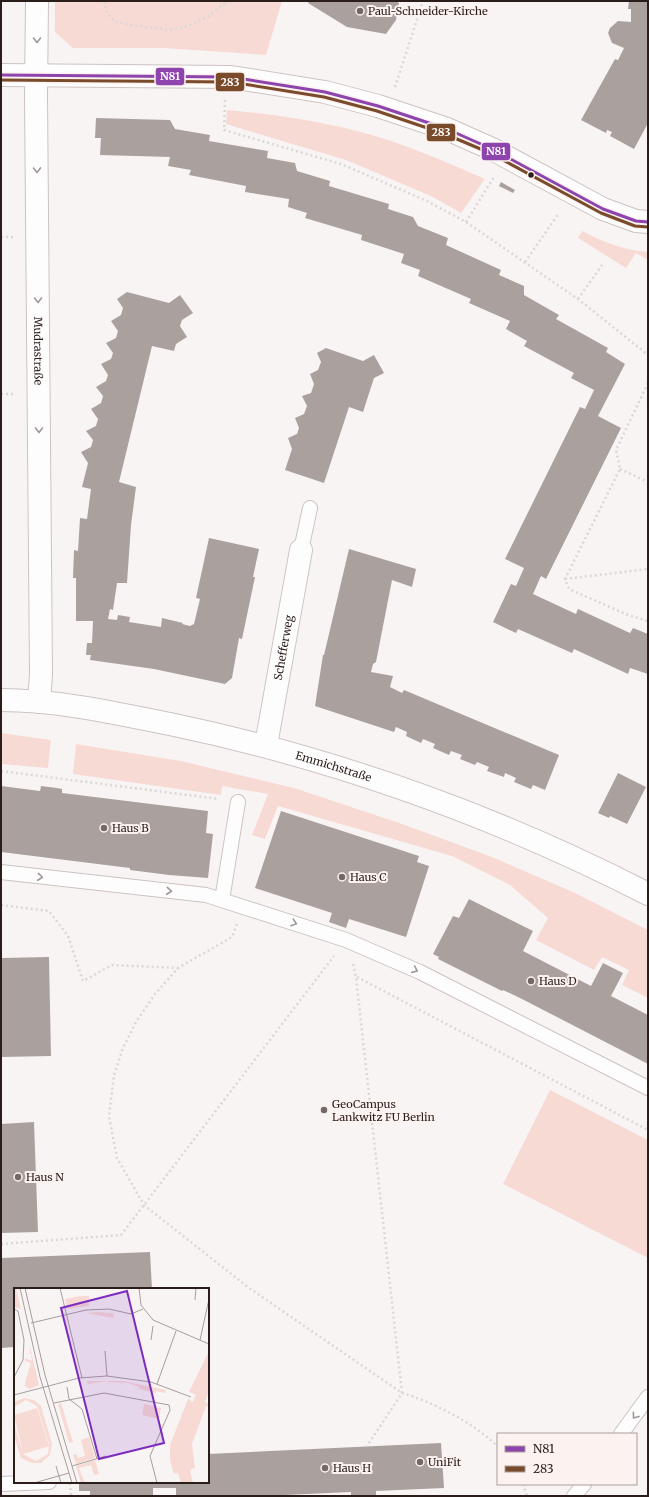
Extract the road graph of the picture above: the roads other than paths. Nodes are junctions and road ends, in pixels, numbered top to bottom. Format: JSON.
{"nodes":[{"id":1,"x":37,"y":1,"type":"edge"},
{"id":2,"x":1,"y":75,"type":"edge"},
{"id":3,"x":37,"y":75,"type":"junction"},
{"id":4,"x":648,"y":222,"type":"edge"},
{"id":5,"x":310,"y":508,"type":"dead end"},
{"id":6,"x":301,"y":550,"type":"joint"},
{"id":7,"x":1,"y":700,"type":"edge"},
{"id":8,"x":39,"y":702,"type":"junction"},
{"id":9,"x":266,"y":746,"type":"junction"},
{"id":10,"x":238,"y":802,"type":"road end"},
{"id":11,"x":1,"y":872,"type":"edge"},
{"id":12,"x":648,"y":894,"type":"edge"},
{"id":13,"x":222,"y":900,"type":"junction"},
{"id":14,"x":648,"y":1088,"type":"edge"},
{"id":15,"x":648,"y":1398,"type":"edge"},
{"id":16,"x":622,"y":1433,"type":"edge"},
{"id":17,"x":25,"y":1483,"type":"edge"},
{"id":18,"x":1,"y":1484,"type":"edge"},
{"id":19,"x":583,"y":1485,"type":"edge"},
{"id":20,"x":574,"y":1496,"type":"edge"}],
"edges":[{"from":1,"to":3,"type":"street","name":"Mudrastraße","one_way":true},
{"from":2,"to":3,"type":"street"},
{"from":3,"to":4,"type":"street"},
{"from":3,"to":8,"type":"street","name":"Mudrastraße","one_way":true},
{"from":5,"to":6,"type":"lane"},
{"from":6,"to":9,"type":"street","name":"Schefferweg"},
{"from":7,"to":8,"type":"street","name":"Emmichstraße"},
{"from":8,"to":9,"type":"street","name":"Emmichstraße"},
{"from":9,"to":12,"type":"street","name":"Emmichstraße"},
{"from":10,"to":13,"type":"lane"},
{"from":11,"to":13,"type":"lane","one_way":true},
{"from":13,"to":14,"type":"lane","one_way":true},
{"from":15,"to":16,"type":"lane","one_way":true},
{"from":17,"to":18,"type":"lane"},
{"from":19,"to":20,"type":"lane"}]}
